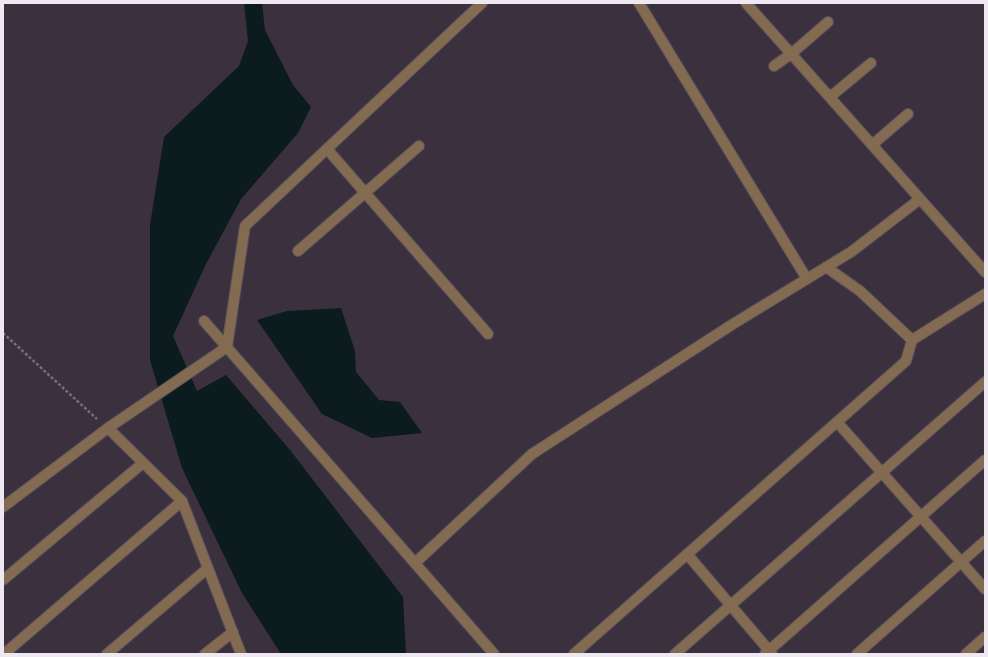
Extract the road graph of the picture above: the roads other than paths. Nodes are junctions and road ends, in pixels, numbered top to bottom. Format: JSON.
{"nodes":[{"id":1,"x":482,"y":3,"type":"edge"},
{"id":2,"x":639,"y":3,"type":"edge"},
{"id":3,"x":749,"y":4,"type":"edge"},
{"id":4,"x":828,"y":22,"type":"dead end"},
{"id":5,"x":791,"y":54,"type":"junction"},
{"id":6,"x":871,"y":64,"type":"dead end"},
{"id":7,"x":774,"y":66,"type":"dead end"},
{"id":8,"x":830,"y":98,"type":"junction"},
{"id":9,"x":908,"y":114,"type":"dead end"},
{"id":10,"x":872,"y":145,"type":"junction"},
{"id":11,"x":419,"y":146,"type":"dead end"},
{"id":12,"x":327,"y":149,"type":"junction"},
{"id":13,"x":365,"y":193,"type":"junction"},
{"id":14,"x":920,"y":199,"type":"junction"},
{"id":15,"x":298,"y":251,"type":"dead end"},
{"id":16,"x":826,"y":268,"type":"junction"},
{"id":17,"x":985,"y":272,"type":"edge"},
{"id":18,"x":807,"y":279,"type":"junction"},
{"id":19,"x":985,"y":294,"type":"edge"},
{"id":20,"x":204,"y":321,"type":"dead end"},
{"id":21,"x":488,"y":334,"type":"dead end"},
{"id":22,"x":912,"y":340,"type":"junction"},
{"id":23,"x":227,"y":346,"type":"junction"},
{"id":24,"x":985,"y":382,"type":"edge"},
{"id":25,"x":837,"y":422,"type":"junction"},
{"id":26,"x":108,"y":428,"type":"junction"},
{"id":27,"x":985,"y":460,"type":"edge"},
{"id":28,"x":143,"y":463,"type":"junction"},
{"id":29,"x":882,"y":473,"type":"junction"},
{"id":30,"x":182,"y":501,"type":"junction"},
{"id":31,"x":3,"y":507,"type":"edge"},
{"id":32,"x":921,"y":516,"type":"junction"},
{"id":33,"x":985,"y":541,"type":"edge"},
{"id":34,"x":687,"y":554,"type":"junction"},
{"id":35,"x":961,"y":562,"type":"junction"},
{"id":36,"x":415,"y":563,"type":"junction"},
{"id":37,"x":208,"y":568,"type":"junction"},
{"id":38,"x":3,"y":580,"type":"edge"},
{"id":39,"x":985,"y":589,"type":"edge"},
{"id":40,"x":730,"y":606,"type":"junction"},
{"id":41,"x":233,"y":632,"type":"junction"},
{"id":42,"x":985,"y":637,"type":"edge"},
{"id":43,"x":7,"y":650,"type":"edge"},
{"id":44,"x":769,"y":653,"type":"edge"},
{"id":45,"x":107,"y":654,"type":"edge"},
{"id":46,"x":205,"y":654,"type":"edge"},
{"id":47,"x":241,"y":654,"type":"edge"},
{"id":48,"x":494,"y":654,"type":"edge"},
{"id":49,"x":574,"y":654,"type":"edge"},
{"id":50,"x":675,"y":654,"type":"edge"},
{"id":51,"x":857,"y":654,"type":"edge"},
{"id":52,"x":966,"y":654,"type":"edge"}],
"edges":[{"from":1,"to":12,"type":"street"},
{"from":2,"to":18,"type":"street"},
{"from":3,"to":5,"type":"street"},
{"from":4,"to":5,"type":"street"},
{"from":5,"to":7,"type":"street"},
{"from":5,"to":8,"type":"street"},
{"from":6,"to":8,"type":"street"},
{"from":8,"to":10,"type":"street"},
{"from":9,"to":10,"type":"street"},
{"from":10,"to":14,"type":"street"},
{"from":11,"to":13,"type":"street"},
{"from":12,"to":13,"type":"street"},
{"from":12,"to":23,"type":"street"},
{"from":13,"to":15,"type":"street"},
{"from":13,"to":21,"type":"street"},
{"from":14,"to":16,"type":"street"},
{"from":14,"to":17,"type":"street"},
{"from":16,"to":18,"type":"street"},
{"from":16,"to":22,"type":"street"},
{"from":18,"to":36,"type":"street"},
{"from":19,"to":22,"type":"street"},
{"from":20,"to":23,"type":"street"},
{"from":22,"to":25,"type":"street"},
{"from":23,"to":26,"type":"street"},
{"from":23,"to":36,"type":"street"},
{"from":24,"to":29,"type":"street"},
{"from":25,"to":29,"type":"street"},
{"from":25,"to":34,"type":"street"},
{"from":26,"to":28,"type":"street"},
{"from":26,"to":31,"type":"street"},
{"from":27,"to":32,"type":"street"},
{"from":28,"to":30,"type":"street"},
{"from":28,"to":38,"type":"street"},
{"from":29,"to":32,"type":"street"},
{"from":29,"to":40,"type":"street"},
{"from":30,"to":37,"type":"street"},
{"from":30,"to":43,"type":"street"},
{"from":32,"to":35,"type":"street"},
{"from":32,"to":44,"type":"street"},
{"from":33,"to":35,"type":"street"},
{"from":34,"to":40,"type":"street"},
{"from":34,"to":49,"type":"street"},
{"from":35,"to":39,"type":"street"},
{"from":35,"to":51,"type":"street"},
{"from":36,"to":48,"type":"street"},
{"from":37,"to":41,"type":"street"},
{"from":37,"to":45,"type":"street"},
{"from":40,"to":44,"type":"street"},
{"from":40,"to":50,"type":"street"},
{"from":41,"to":46,"type":"street"},
{"from":41,"to":47,"type":"street"},
{"from":42,"to":52,"type":"street"}]}
